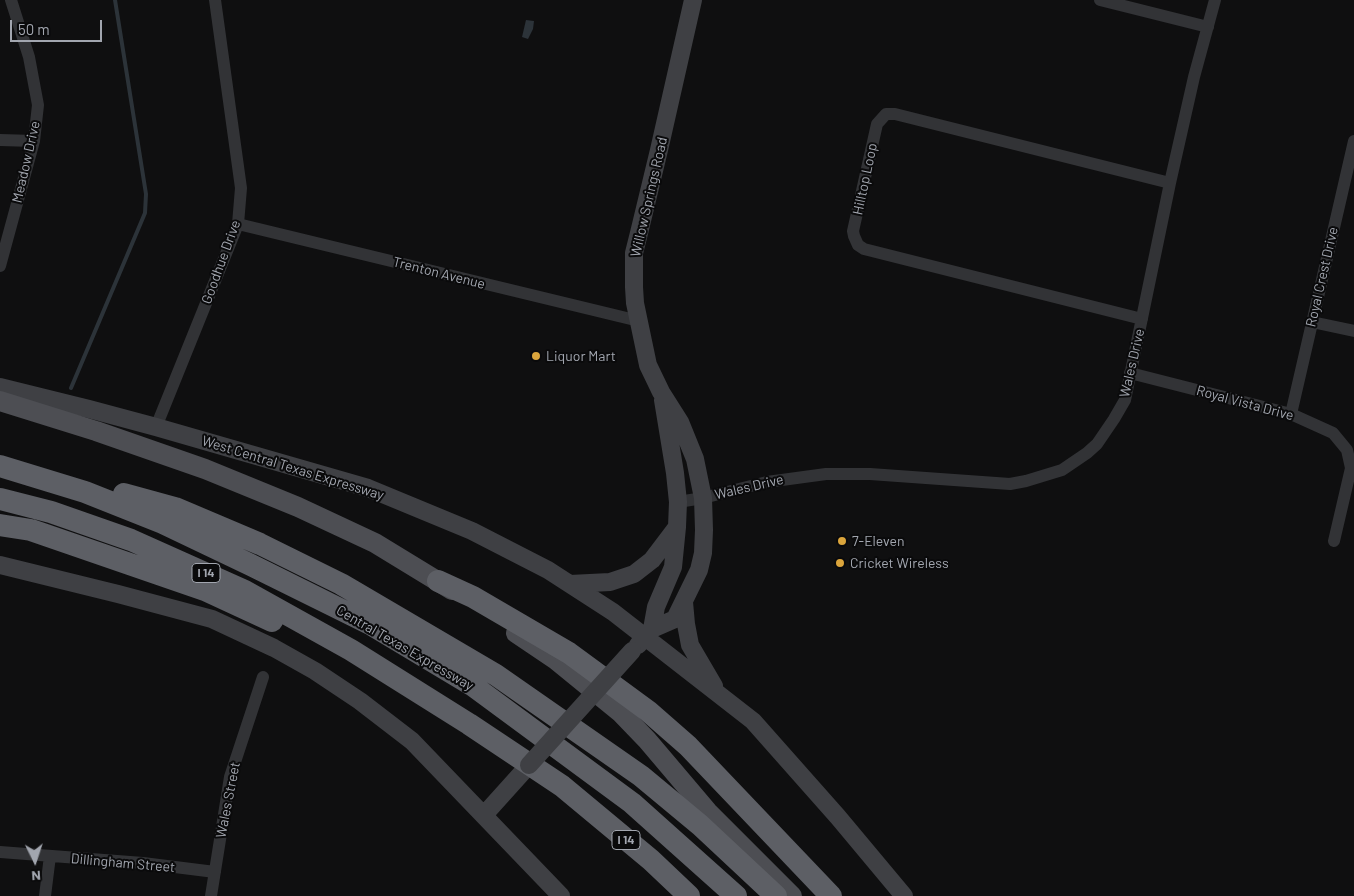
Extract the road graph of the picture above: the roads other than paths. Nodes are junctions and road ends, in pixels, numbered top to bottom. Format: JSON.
{"nodes":[{"id":1,"x":11,"y":0,"type":"edge"},
{"id":2,"x":215,"y":0,"type":"edge"},
{"id":3,"x":693,"y":0,"type":"edge"},
{"id":4,"x":1100,"y":0,"type":"edge"},
{"id":5,"x":1215,"y":0,"type":"edge"},
{"id":6,"x":1208,"y":27,"type":"junction"},
{"id":7,"x":0,"y":140,"type":"edge"},
{"id":8,"x":34,"y":141,"type":"junction"},
{"id":9,"x":1353,"y":147,"type":"edge"},
{"id":10,"x":1170,"y":183,"type":"junction"},
{"id":11,"x":238,"y":224,"type":"junction"},
{"id":12,"x":0,"y":266,"type":"edge"},
{"id":13,"x":1142,"y":319,"type":"junction"},
{"id":14,"x":639,"y":321,"type":"junction"},
{"id":15,"x":1312,"y":322,"type":"junction"},
{"id":16,"x":1354,"y":331,"type":"edge"},
{"id":17,"x":1130,"y":373,"type":"junction"},
{"id":18,"x":0,"y":387,"type":"edge"},
{"id":19,"x":662,"y":392,"type":"junction"},
{"id":20,"x":0,"y":401,"type":"edge"},
{"id":21,"x":1291,"y":414,"type":"junction"},
{"id":22,"x":156,"y":427,"type":"junction"},
{"id":23,"x":0,"y":466,"type":"edge"},
{"id":24,"x":86,"y":492,"type":"junction"},
{"id":25,"x":703,"y":498,"type":"junction"},
{"id":26,"x":0,"y":499,"type":"edge"},
{"id":27,"x":678,"y":502,"type":"junction"},
{"id":28,"x":0,"y":525,"type":"edge"},
{"id":29,"x":677,"y":527,"type":"junction"},
{"id":30,"x":1334,"y":540,"type":"dead end"},
{"id":31,"x":0,"y":564,"type":"edge"},
{"id":32,"x":438,"y":581,"type":"junction"},
{"id":33,"x":570,"y":584,"type":"junction"},
{"id":34,"x":684,"y":601,"type":"junction"},
{"id":35,"x":649,"y":634,"type":"junction"},
{"id":36,"x":264,"y":677,"type":"dead end"},
{"id":37,"x":397,"y":679,"type":"junction"},
{"id":38,"x":720,"y":695,"type":"junction"},
{"id":39,"x":484,"y":815,"type":"junction"},
{"id":40,"x":0,"y":852,"type":"edge"},
{"id":41,"x":50,"y":856,"type":"junction"},
{"id":42,"x":215,"y":872,"type":"junction"},
{"id":43,"x":45,"y":896,"type":"edge"},
{"id":44,"x":211,"y":896,"type":"edge"},
{"id":45,"x":561,"y":896,"type":"edge"},
{"id":46,"x":689,"y":896,"type":"edge"},
{"id":47,"x":736,"y":896,"type":"edge"},
{"id":48,"x":776,"y":896,"type":"edge"},
{"id":49,"x":792,"y":896,"type":"edge"},
{"id":50,"x":831,"y":896,"type":"edge"},
{"id":51,"x":904,"y":896,"type":"edge"}],
"edges":[{"from":1,"to":8,"type":"street","name":"Meadow Drive"},
{"from":2,"to":11,"type":"street","name":"Goodhue Drive"},
{"from":3,"to":14,"type":"main road","name":"Willow Springs Road"},
{"from":4,"to":6,"type":"street"},
{"from":5,"to":6,"type":"street","name":"Wales Drive"},
{"from":6,"to":10,"type":"street","name":"Wales Drive"},
{"from":7,"to":8,"type":"street"},
{"from":8,"to":12,"type":"street","name":"Meadow Drive"},
{"from":9,"to":15,"type":"street","name":"Royal Crest Drive"},
{"from":10,"to":13,"type":"street","name":"Wales Drive"},
{"from":10,"to":13,"type":"street","name":"Hilltop Loop"},
{"from":11,"to":14,"type":"street","name":"Trenton Avenue"},
{"from":11,"to":22,"type":"street","name":"Goodhue Drive"},
{"from":13,"to":17,"type":"street","name":"Wales Drive"},
{"from":14,"to":19,"type":"main road","name":"Willow Springs Road"},
{"from":15,"to":16,"type":"street"},
{"from":15,"to":21,"type":"street","name":"Royal Crest Drive"},
{"from":17,"to":21,"type":"street","name":"Royal Vista Drive"},
{"from":17,"to":25,"type":"street","name":"Wales Drive"},
{"from":18,"to":22,"type":"main road","name":"West Central Texas Expressway"},
{"from":19,"to":25,"type":"main road","name":"Willow Springs Road"},
{"from":19,"to":27,"type":"main road","name":"Willow Springs Road"},
{"from":20,"to":32,"type":"main road"},
{"from":21,"to":30,"type":"street","name":"Royal Vista Drive"},
{"from":22,"to":33,"type":"main road","name":"West Central Texas Expressway"},
{"from":23,"to":24,"type":"highway","name":"Central Texas Expressway","number":"I 14"},
{"from":24,"to":47,"type":"highway","name":"Central Texas Expressway","number":"I 14"},
{"from":24,"to":48,"type":"highway"},
{"from":25,"to":27,"type":"street","name":"Wales Drive"},
{"from":25,"to":34,"type":"main road","name":"Willow Springs Road"},
{"from":26,"to":37,"type":"highway","number":"I 14"},
{"from":27,"to":29,"type":"main road","name":"Willow Springs Road"},
{"from":28,"to":37,"type":"highway"},
{"from":29,"to":33,"type":"main road"},
{"from":29,"to":35,"type":"main road","name":"Willow Springs Road"},
{"from":31,"to":39,"type":"main road"},
{"from":32,"to":49,"type":"main road"},
{"from":32,"to":50,"type":"highway"},
{"from":33,"to":35,"type":"main road","name":"West Central Texas Expressway"},
{"from":34,"to":35,"type":"main road","name":"Willow Springs Road"},
{"from":34,"to":38,"type":"main road"},
{"from":35,"to":38,"type":"main road","name":"West Central Texas Expressway"},
{"from":35,"to":39,"type":"main road","bridge":true},
{"from":36,"to":42,"type":"street","name":"Wales Street"},
{"from":37,"to":46,"type":"highway","number":"I 14"},
{"from":38,"to":51,"type":"main road","name":"West Central Texas Expressway"},
{"from":39,"to":45,"type":"main road"},
{"from":40,"to":41,"type":"street","name":"Dillingham Street"},
{"from":41,"to":42,"type":"street","name":"Dillingham Street"},
{"from":41,"to":43,"type":"street"},
{"from":42,"to":44,"type":"street","name":"Wales Street"}]}
